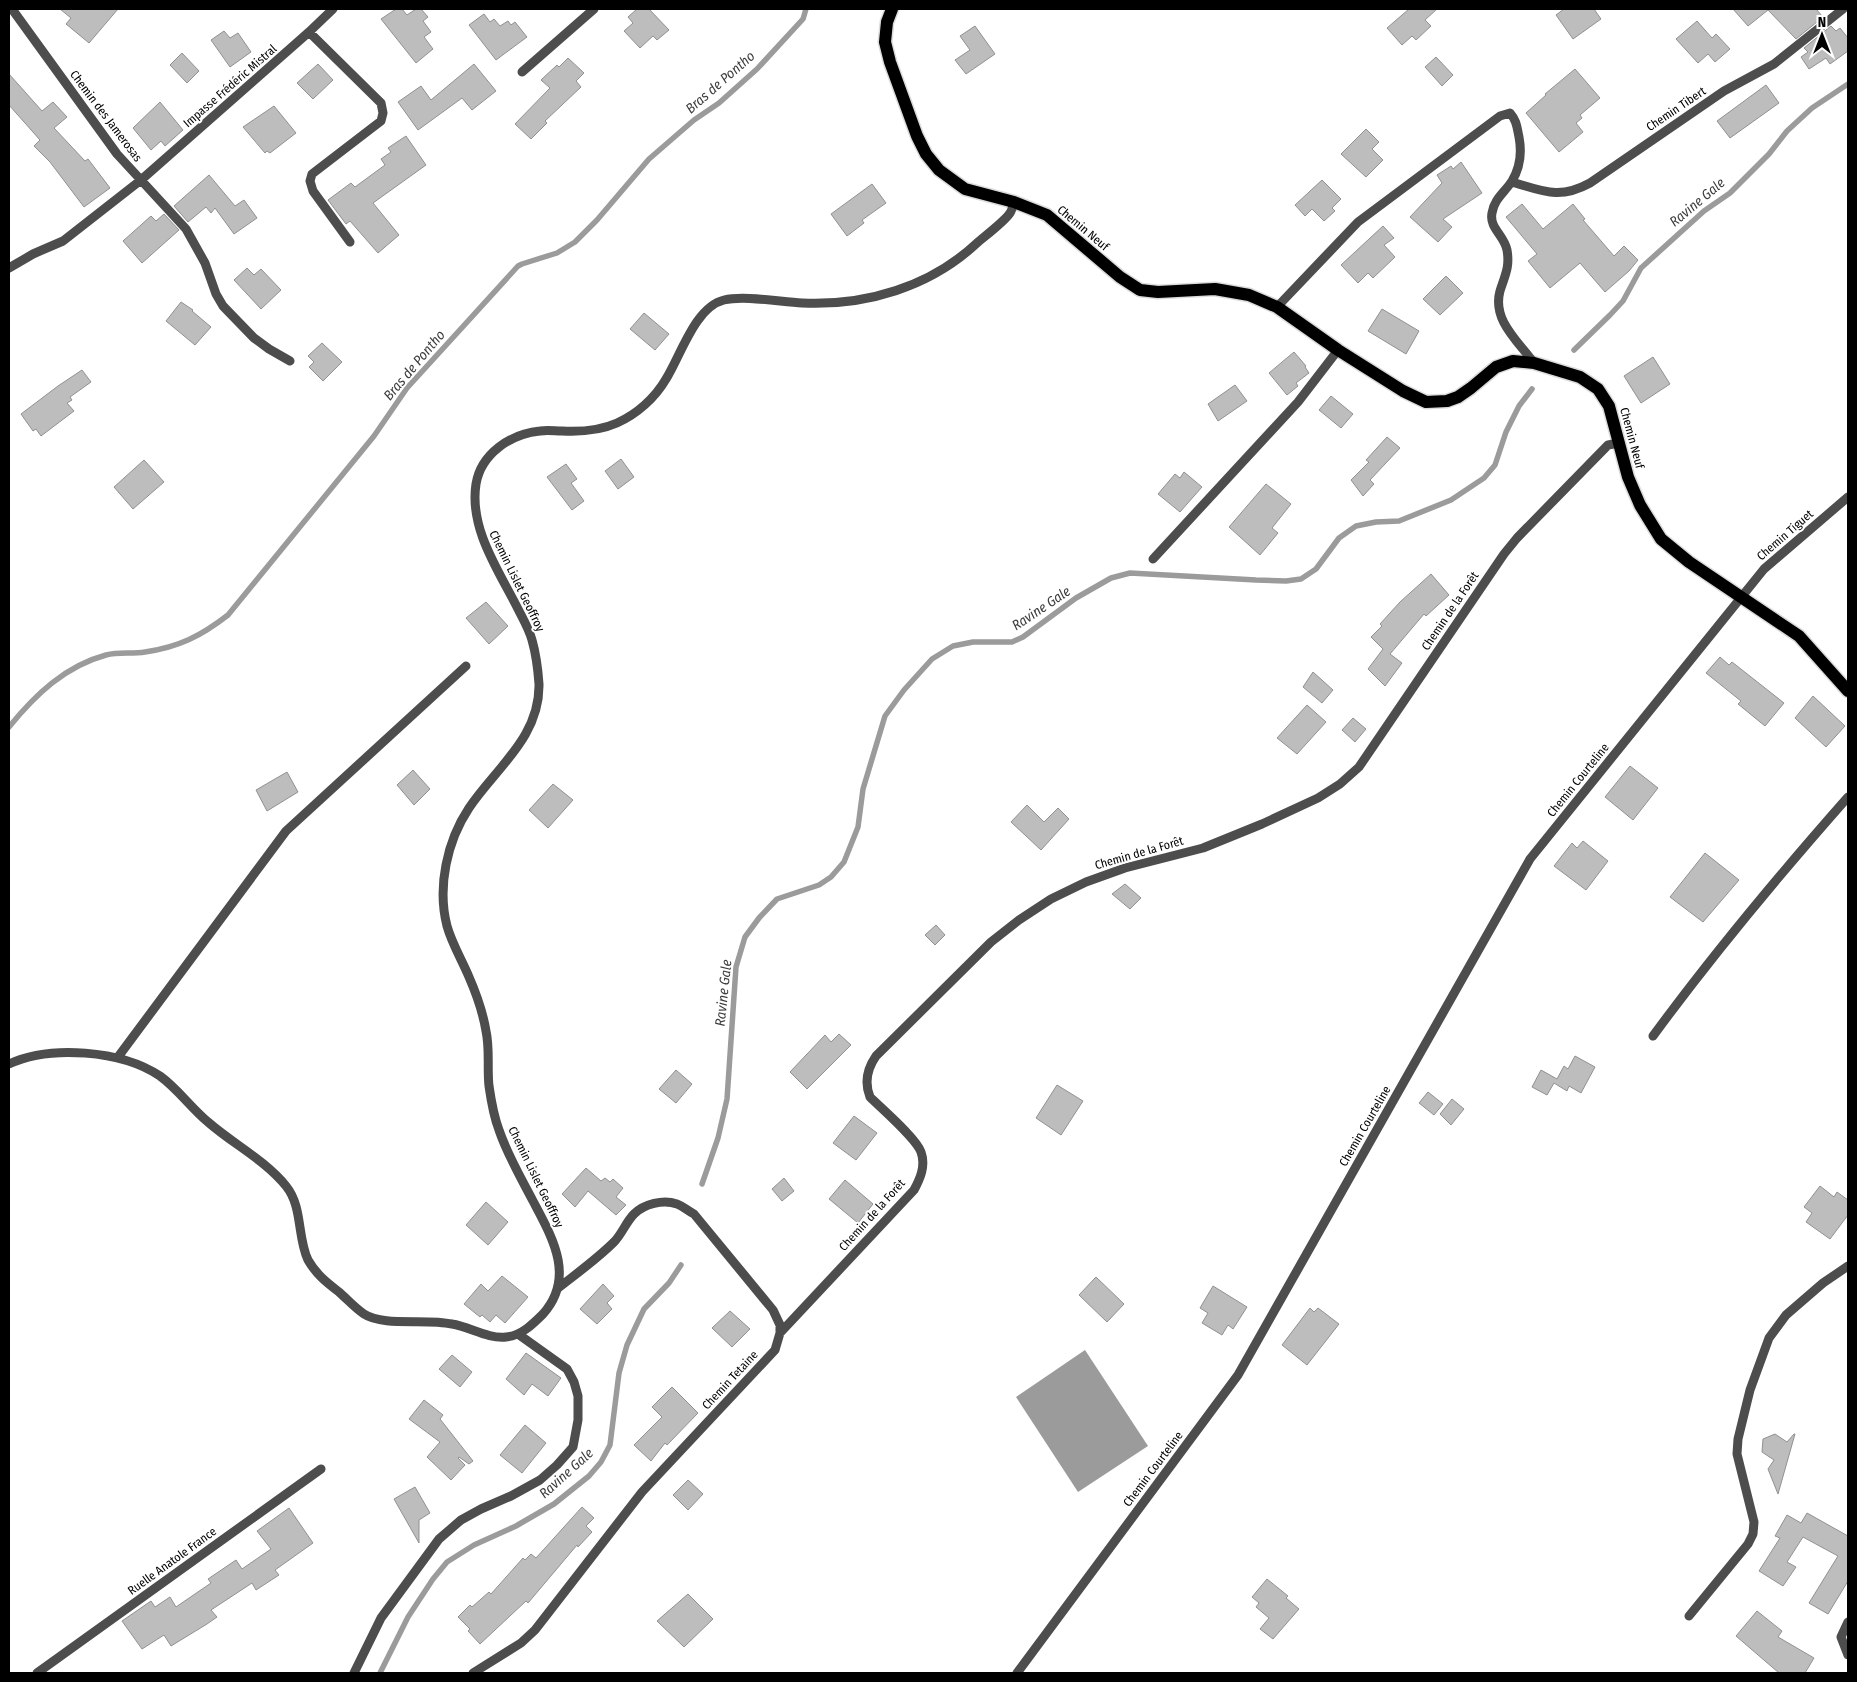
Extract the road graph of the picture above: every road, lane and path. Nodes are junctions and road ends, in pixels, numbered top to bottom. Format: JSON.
{"nodes":[{"id":1,"x":12,"y":9,"type":"edge"},
{"id":2,"x":333,"y":9,"type":"edge"},
{"id":3,"x":594,"y":9,"type":"edge"},
{"id":4,"x":892,"y":9,"type":"edge"},
{"id":5,"x":1843,"y":9,"type":"edge"},
{"id":6,"x":309,"y":32,"type":"junction"},
{"id":7,"x":522,"y":72,"type":"dead end"},
{"id":8,"x":141,"y":180,"type":"junction"},
{"id":9,"x":1512,"y":182,"type":"junction"},
{"id":10,"x":1014,"y":202,"type":"junction"},
{"id":11,"x":350,"y":242,"type":"dead end"},
{"id":12,"x":9,"y":268,"type":"edge"},
{"id":13,"x":1277,"y":307,"type":"junction"},
{"id":14,"x":1338,"y":350,"type":"junction"},
{"id":15,"x":290,"y":361,"type":"dead end"},
{"id":16,"x":1534,"y":363,"type":"junction"},
{"id":17,"x":1619,"y":443,"type":"junction"},
{"id":18,"x":1848,"y":497,"type":"edge"},
{"id":19,"x":1153,"y":558,"type":"dead end"},
{"id":20,"x":1742,"y":597,"type":"junction"},
{"id":21,"x":466,"y":666,"type":"dead end"},
{"id":22,"x":1848,"y":691,"type":"edge"},
{"id":23,"x":1848,"y":797,"type":"edge"},
{"id":24,"x":1653,"y":1036,"type":"dead end"},
{"id":25,"x":118,"y":1057,"type":"junction"},
{"id":26,"x":9,"y":1064,"type":"edge"},
{"id":27,"x":1848,"y":1266,"type":"edge"},
{"id":28,"x":558,"y":1289,"type":"junction"},
{"id":29,"x":780,"y":1333,"type":"junction"},
{"id":30,"x":518,"y":1334,"type":"junction"},
{"id":31,"x":321,"y":1469,"type":"dead end"},
{"id":32,"x":1689,"y":1616,"type":"dead end"},
{"id":33,"x":1848,"y":1622,"type":"edge"},
{"id":34,"x":1848,"y":1655,"type":"edge"},
{"id":35,"x":37,"y":1673,"type":"edge"},
{"id":36,"x":354,"y":1673,"type":"edge"},
{"id":37,"x":473,"y":1673,"type":"edge"},
{"id":38,"x":1017,"y":1673,"type":"edge"}],
"edges":[{"from":1,"to":8,"type":"street","name":"Chemin des Jamerosas"},
{"from":2,"to":6,"type":"street","name":"Impasse Frédéric Mistral"},
{"from":3,"to":7,"type":"street"},
{"from":4,"to":10,"type":"main road","name":"Chemin Neuf"},
{"from":5,"to":9,"type":"street","name":"Chemin Tibert"},
{"from":6,"to":8,"type":"street","name":"Impasse Frédéric Mistral"},
{"from":6,"to":11,"type":"street"},
{"from":8,"to":12,"type":"street","name":"Chemin des Jamerosas"},
{"from":8,"to":15,"type":"street"},
{"from":9,"to":13,"type":"street"},
{"from":9,"to":16,"type":"street"},
{"from":10,"to":13,"type":"main road","name":"Chemin Neuf"},
{"from":10,"to":28,"type":"street","name":"Chemin Lislet Geoffroy"},
{"from":13,"to":14,"type":"main road","name":"Chemin Neuf"},
{"from":14,"to":16,"type":"main road","name":"Chemin Neuf"},
{"from":14,"to":19,"type":"street"},
{"from":16,"to":17,"type":"main road","name":"Chemin Neuf"},
{"from":17,"to":20,"type":"main road","name":"Chemin Neuf"},
{"from":17,"to":29,"type":"street","name":"Chemin de la Forêt"},
{"from":18,"to":20,"type":"street","name":"Chemin Tiguet"},
{"from":20,"to":22,"type":"main road","name":"Chemin Neuf"},
{"from":20,"to":38,"type":"street","name":"Chemin Courteline"},
{"from":21,"to":25,"type":"street"},
{"from":23,"to":24,"type":"street"},
{"from":25,"to":26,"type":"street"},
{"from":25,"to":30,"type":"street"},
{"from":27,"to":32,"type":"street"},
{"from":28,"to":29,"type":"street"},
{"from":28,"to":30,"type":"street","name":"Chemin Lislet Geoffroy"},
{"from":29,"to":37,"type":"street","name":"Chemin Tetaine"},
{"from":30,"to":36,"type":"street"},
{"from":31,"to":35,"type":"street","name":"Ruelle Anatole France"},
{"from":33,"to":34,"type":"street"}]}
